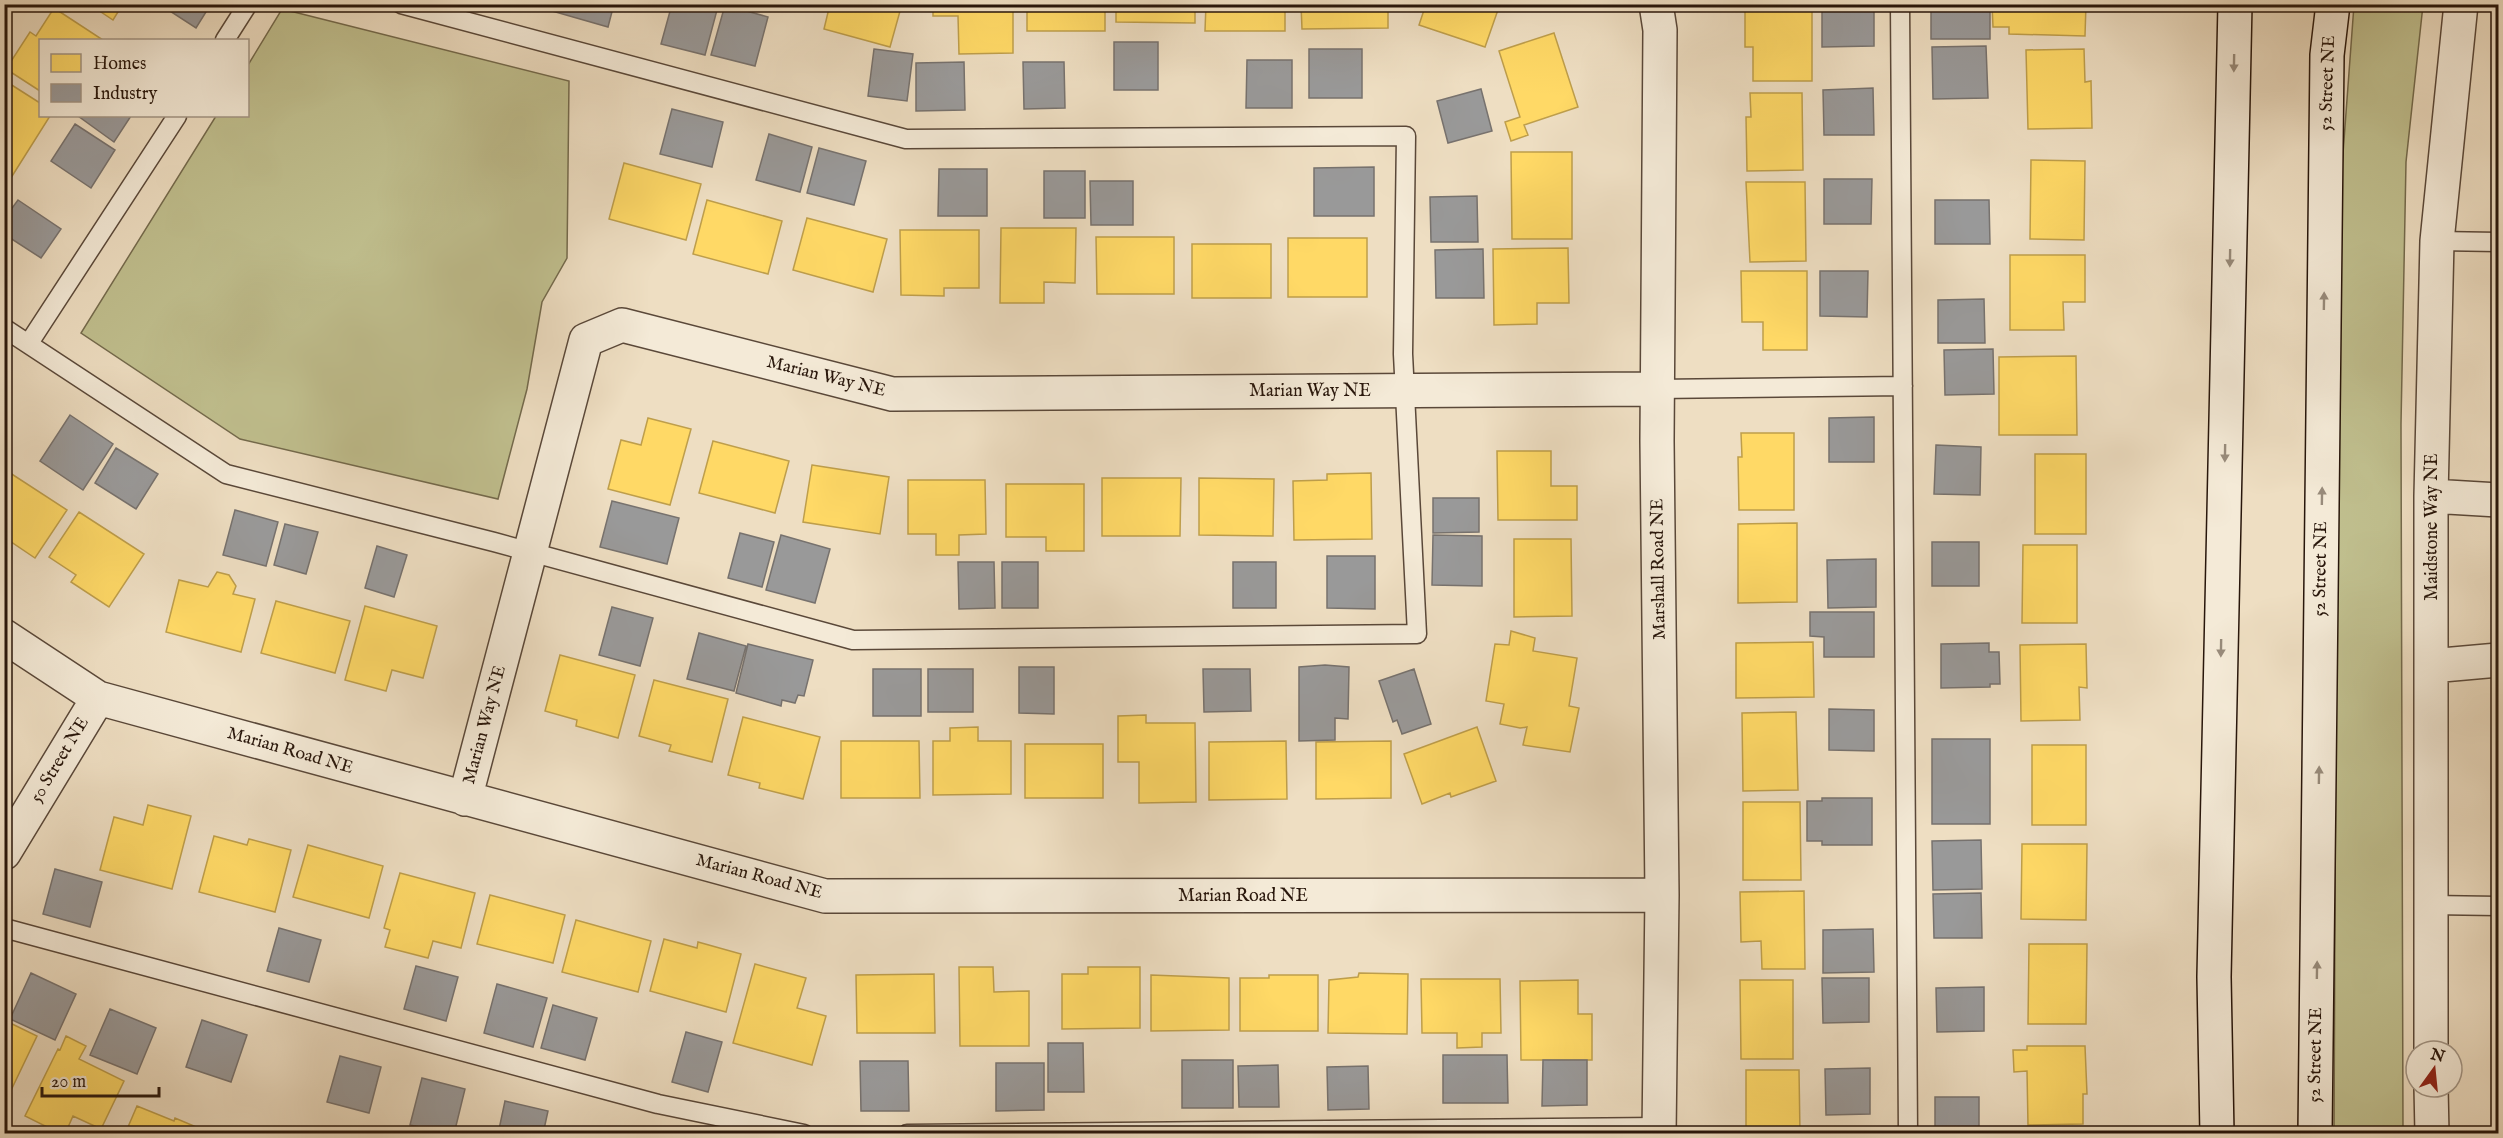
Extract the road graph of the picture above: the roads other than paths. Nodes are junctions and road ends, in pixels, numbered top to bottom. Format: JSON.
{"nodes":[{"id":1,"x":248,"y":4,"type":"edge"},
{"id":2,"x":401,"y":4,"type":"edge"},
{"id":3,"x":1656,"y":4,"type":"edge"},
{"id":4,"x":1900,"y":4,"type":"edge"},
{"id":5,"x":2235,"y":4,"type":"edge"},
{"id":6,"x":2333,"y":4,"type":"edge"},
{"id":7,"x":2462,"y":4,"type":"edge"},
{"id":8,"x":226,"y":39,"type":"edge"},
{"id":9,"x":176,"y":117,"type":"edge"},
{"id":10,"x":2437,"y":241,"type":"junction"},
{"id":11,"x":2499,"y":242,"type":"edge"},
{"id":12,"x":4,"y":328,"type":"edge"},
{"id":13,"x":29,"y":344,"type":"junction"},
{"id":14,"x":1903,"y":386,"type":"junction"},
{"id":15,"x":1657,"y":389,"type":"junction"},
{"id":16,"x":1406,"y":390,"type":"junction"},
{"id":17,"x":2431,"y":496,"type":"junction"},
{"id":18,"x":2499,"y":500,"type":"edge"},
{"id":19,"x":531,"y":552,"type":"junction"},
{"id":20,"x":4,"y":636,"type":"edge"},
{"id":21,"x":2499,"y":660,"type":"edge"},
{"id":22,"x":2431,"y":666,"type":"junction"},
{"id":23,"x":98,"y":698,"type":"junction"},
{"id":24,"x":465,"y":799,"type":"junction"},
{"id":25,"x":4,"y":853,"type":"edge"},
{"id":26,"x":1662,"y":895,"type":"junction"},
{"id":27,"x":2431,"y":904,"type":"junction"},
{"id":28,"x":2499,"y":906,"type":"edge"},
{"id":29,"x":4,"y":928,"type":"edge"},
{"id":30,"x":2431,"y":1039,"type":"edge"},
{"id":31,"x":2431,"y":1099,"type":"edge"},
{"id":32,"x":1659,"y":1130,"type":"edge"},
{"id":33,"x":804,"y":1134,"type":"edge"},
{"id":34,"x":907,"y":1134,"type":"edge"},
{"id":35,"x":1908,"y":1134,"type":"edge"},
{"id":36,"x":2217,"y":1134,"type":"edge"},
{"id":37,"x":2315,"y":1134,"type":"edge"},
{"id":38,"x":2432,"y":1134,"type":"edge"}],
"edges":[{"from":1,"to":8,"type":"lane"},
{"from":2,"to":16,"type":"lane"},
{"from":3,"to":15,"type":"street","name":"Marshall Road NE"},
{"from":4,"to":14,"type":"lane"},
{"from":5,"to":36,"type":"street","one_way":true},
{"from":37,"to":6,"type":"street","name":"52 Street NE","one_way":true},
{"from":7,"to":10,"type":"street","name":"Maidstone Way NE"},
{"from":9,"to":13,"type":"lane"},
{"from":10,"to":11,"type":"lane"},
{"from":10,"to":17,"type":"street","name":"Maidstone Way NE"},
{"from":12,"to":13,"type":"lane"},
{"from":13,"to":19,"type":"lane"},
{"from":14,"to":15,"type":"lane"},
{"from":14,"to":35,"type":"lane"},
{"from":15,"to":16,"type":"street","name":"Marian Way NE"},
{"from":15,"to":26,"type":"street","name":"Marshall Road NE"},
{"from":16,"to":19,"type":"street","name":"Marian Way NE"},
{"from":16,"to":19,"type":"lane"},
{"from":17,"to":18,"type":"street"},
{"from":17,"to":22,"type":"street","name":"Maidstone Way NE"},
{"from":19,"to":24,"type":"street","name":"Marian Way NE"},
{"from":20,"to":23,"type":"street","name":"Marian Road NE"},
{"from":21,"to":22,"type":"street"},
{"from":22,"to":27,"type":"street","name":"Maidstone Way NE"},
{"from":23,"to":24,"type":"street","name":"Marian Road NE"},
{"from":23,"to":25,"type":"street","name":"50 Street NE"},
{"from":24,"to":26,"type":"street","name":"Marian Road NE"},
{"from":26,"to":32,"type":"street","name":"Marshall Road NE"},
{"from":27,"to":28,"type":"lane"},
{"from":27,"to":30,"type":"street","name":"Maidstone Way NE"},
{"from":29,"to":33,"type":"lane"},
{"from":31,"to":38,"type":"street"},
{"from":32,"to":34,"type":"lane"}]}
